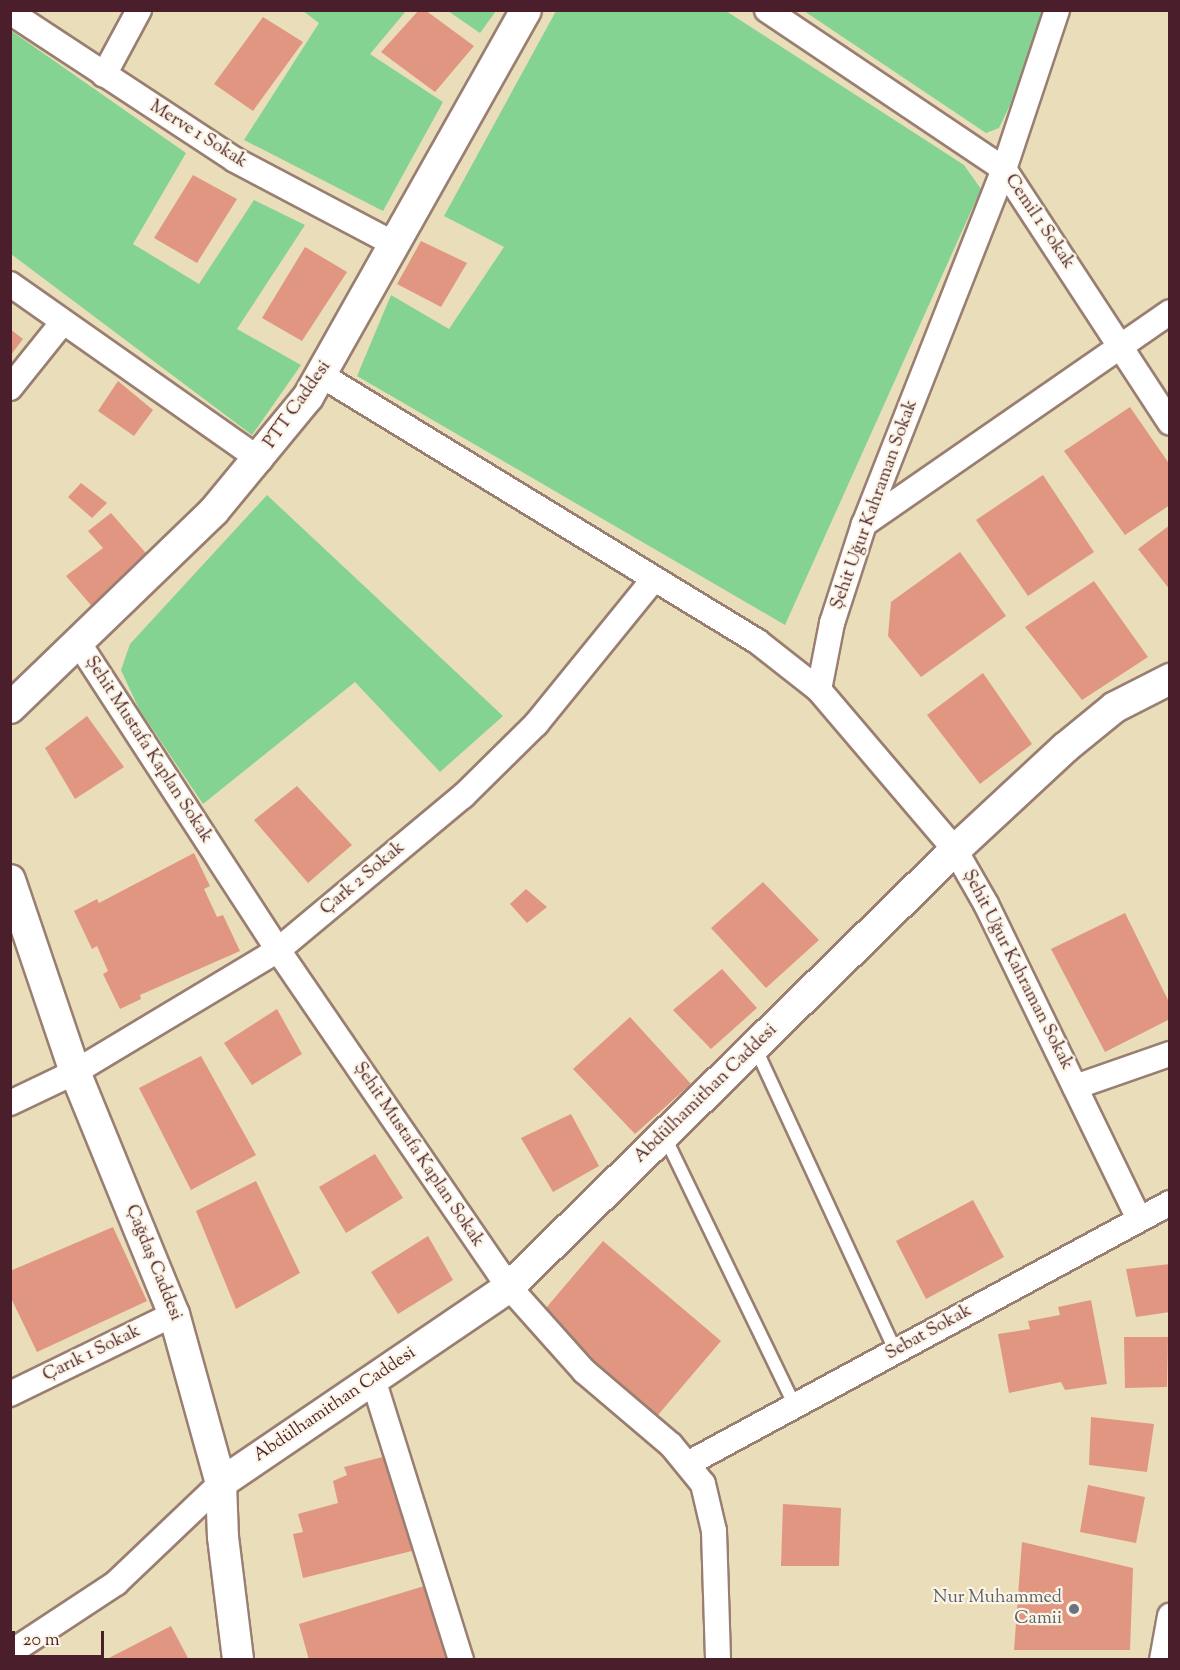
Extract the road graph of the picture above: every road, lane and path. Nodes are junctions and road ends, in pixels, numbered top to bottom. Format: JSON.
{"nodes":[{"id":1,"x":139,"y":10,"type":"edge"},
{"id":2,"x":526,"y":10,"type":"edge"},
{"id":3,"x":767,"y":10,"type":"edge"},
{"id":4,"x":1057,"y":10,"type":"edge"},
{"id":5,"x":10,"y":12,"type":"edge"},
{"id":6,"x":104,"y":75,"type":"junction"},
{"id":7,"x":1004,"y":169,"type":"junction"},
{"id":8,"x":393,"y":244,"type":"junction"},
{"id":9,"x":10,"y":284,"type":"edge"},
{"id":10,"x":1170,"y":312,"type":"edge"},
{"id":11,"x":62,"y":322,"type":"junction"},
{"id":12,"x":1122,"y":346,"type":"junction"},
{"id":13,"x":321,"y":375,"type":"junction"},
{"id":14,"x":10,"y":388,"type":"edge"},
{"id":15,"x":1170,"y":423,"type":"edge"},
{"id":16,"x":260,"y":460,"type":"junction"},
{"id":17,"x":864,"y":524,"type":"junction"},
{"id":18,"x":654,"y":579,"type":"junction"},
{"id":19,"x":78,"y":642,"type":"junction"},
{"id":20,"x":1165,"y":679,"type":"edge"},
{"id":21,"x":819,"y":690,"type":"junction"},
{"id":22,"x":10,"y":708,"type":"edge"},
{"id":23,"x":955,"y":850,"type":"junction"},
{"id":24,"x":10,"y":880,"type":"edge"},
{"id":25,"x":278,"y":950,"type":"junction"},
{"id":26,"x":754,"y":1046,"type":"junction"},
{"id":27,"x":1170,"y":1054,"type":"edge"},
{"id":28,"x":75,"y":1072,"type":"junction"},
{"id":29,"x":1075,"y":1087,"type":"junction"},
{"id":30,"x":10,"y":1103,"type":"edge"},
{"id":31,"x":664,"y":1135,"type":"junction"},
{"id":32,"x":1170,"y":1203,"type":"edge"},
{"id":33,"x":1138,"y":1217,"type":"junction"},
{"id":34,"x":509,"y":1287,"type":"junction"},
{"id":35,"x":174,"y":1314,"type":"junction"},
{"id":36,"x":896,"y":1352,"type":"junction"},
{"id":37,"x":374,"y":1379,"type":"junction"},
{"id":38,"x":10,"y":1394,"type":"edge"},
{"id":39,"x":795,"y":1406,"type":"junction"},
{"id":40,"x":689,"y":1463,"type":"junction"},
{"id":41,"x":221,"y":1483,"type":"junction"},
{"id":42,"x":1170,"y":1616,"type":"edge"},
{"id":43,"x":10,"y":1653,"type":"edge"},
{"id":44,"x":238,"y":1659,"type":"edge"},
{"id":45,"x":461,"y":1659,"type":"edge"},
{"id":46,"x":718,"y":1659,"type":"edge"},
{"id":47,"x":1162,"y":1659,"type":"edge"}],
"edges":[{"from":1,"to":6,"type":"street"},
{"from":2,"to":8,"type":"street","name":"PTT Caddesi"},
{"from":3,"to":7,"type":"street","name":"Cemil 1 Sokak"},
{"from":4,"to":7,"type":"street","name":"Şehit Uğur Kahraman Sokak"},
{"from":5,"to":6,"type":"street","name":"Merve 1 Sokak"},
{"from":6,"to":8,"type":"street","name":"Merve 1 Sokak"},
{"from":7,"to":12,"type":"street","name":"Cemil 1 Sokak"},
{"from":7,"to":17,"type":"street","name":"Şehit Uğur Kahraman Sokak"},
{"from":8,"to":13,"type":"street","name":"PTT Caddesi"},
{"from":9,"to":11,"type":"street"},
{"from":10,"to":12,"type":"street"},
{"from":11,"to":14,"type":"street"},
{"from":11,"to":16,"type":"street"},
{"from":12,"to":15,"type":"street","name":"Cemil 1 Sokak"},
{"from":12,"to":17,"type":"street"},
{"from":13,"to":16,"type":"street","name":"PTT Caddesi"},
{"from":13,"to":18,"type":"street"},
{"from":16,"to":19,"type":"street","name":"PTT Caddesi"},
{"from":17,"to":21,"type":"street","name":"Şehit Uğur Kahraman Sokak"},
{"from":18,"to":21,"type":"street"},
{"from":18,"to":25,"type":"street","name":"Çark 2 Sokak"},
{"from":19,"to":22,"type":"street","name":"PTT Caddesi"},
{"from":19,"to":25,"type":"street","name":"Şehit Mustafa Kaplan Sokak"},
{"from":20,"to":23,"type":"street","name":"Abdülhamithan Caddesi"},
{"from":21,"to":23,"type":"street","name":"Şehit Uğur Kahraman Sokak"},
{"from":23,"to":26,"type":"street","name":"Abdülhamithan Caddesi"},
{"from":23,"to":29,"type":"street","name":"Şehit Uğur Kahraman Sokak"},
{"from":24,"to":28,"type":"street","name":"Çağdaş Caddesi"},
{"from":25,"to":28,"type":"street","name":"Çark 2 Sokak"},
{"from":25,"to":34,"type":"street","name":"Şehit Mustafa Kaplan Sokak"},
{"from":26,"to":31,"type":"street","name":"Abdülhamithan Caddesi"},
{"from":26,"to":36,"type":"lane"},
{"from":27,"to":29,"type":"street"},
{"from":28,"to":30,"type":"street","name":"Çark 2 Sokak"},
{"from":28,"to":35,"type":"street","name":"Çağdaş Caddesi"},
{"from":29,"to":33,"type":"street","name":"Şehit Uğur Kahraman Sokak"},
{"from":31,"to":34,"type":"street","name":"Abdülhamithan Caddesi"},
{"from":31,"to":39,"type":"lane"},
{"from":32,"to":33,"type":"street","name":"Sebat Sokak"},
{"from":33,"to":36,"type":"street","name":"Sebat Sokak"},
{"from":34,"to":37,"type":"street","name":"Abdülhamithan Caddesi"},
{"from":34,"to":40,"type":"street","name":"Şehit Mustafa Kaplan Sokak"},
{"from":35,"to":38,"type":"street","name":"Çarık 1 Sokak"},
{"from":35,"to":41,"type":"street","name":"Çağdaş Caddesi"},
{"from":36,"to":39,"type":"street","name":"Sebat Sokak"},
{"from":37,"to":41,"type":"street","name":"Abdülhamithan Caddesi"},
{"from":37,"to":45,"type":"street"},
{"from":39,"to":40,"type":"street","name":"Sebat Sokak"},
{"from":40,"to":46,"type":"street","name":"Şehit Mustafa Kaplan Sokak"},
{"from":41,"to":43,"type":"street"},
{"from":41,"to":44,"type":"street","name":"Çağdaş Caddesi"},
{"from":42,"to":47,"type":"street"}]}
